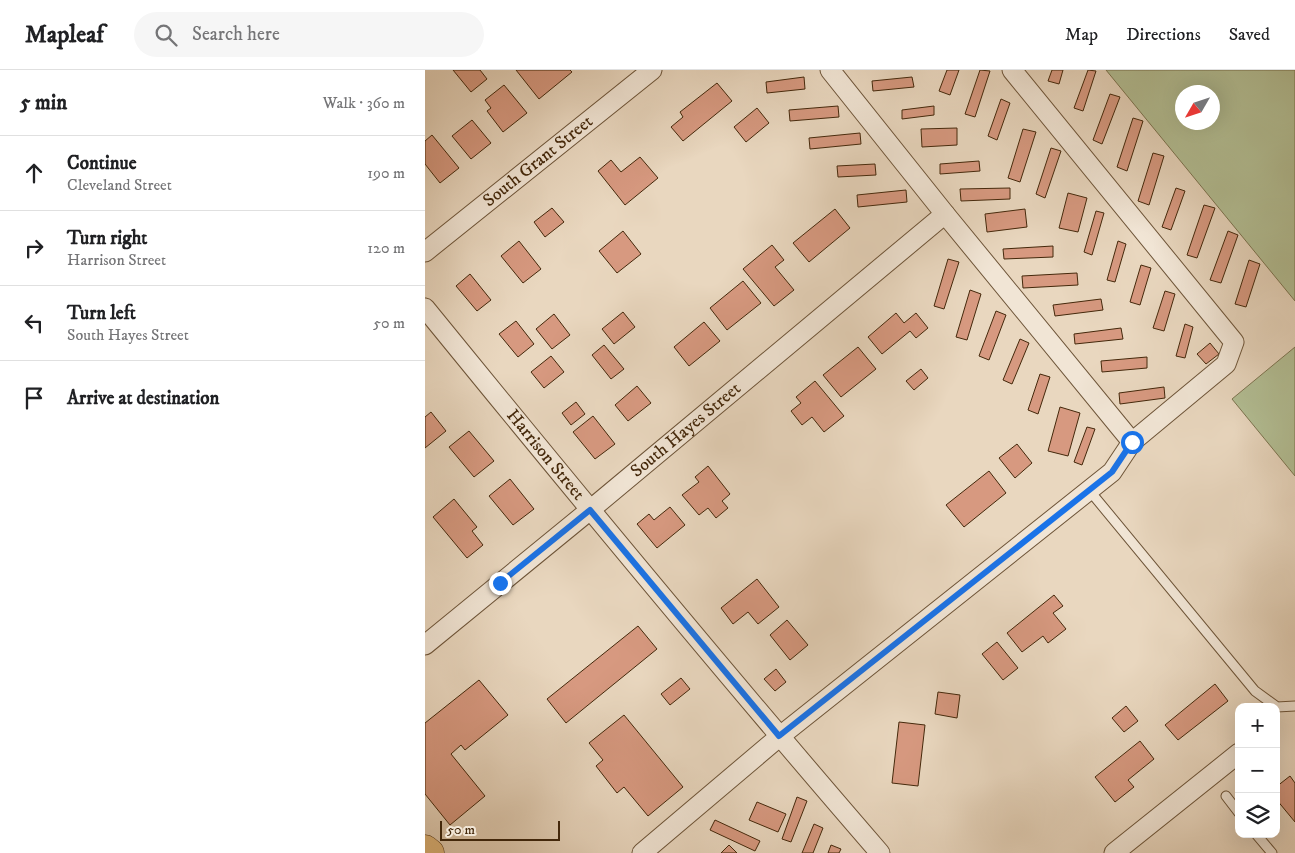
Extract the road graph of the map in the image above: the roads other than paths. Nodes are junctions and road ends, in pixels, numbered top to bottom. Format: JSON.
{"nodes":[{"id":1,"x":652,"y":70,"type":"edge"},
{"id":2,"x":830,"y":70,"type":"edge"},
{"id":3,"x":1012,"y":70,"type":"edge"},
{"id":4,"x":945,"y":214,"type":"junction"},
{"id":5,"x":425,"y":252,"type":"edge"},
{"id":6,"x":425,"y":308,"type":"edge"},
{"id":7,"x":1132,"y":442,"type":"junction"},
{"id":8,"x":1089,"y":490,"type":"junction"},
{"id":9,"x":590,"y":510,"type":"junction"},
{"id":10,"x":425,"y":645,"type":"edge"},
{"id":11,"x":1295,"y":706,"type":"edge"},
{"id":12,"x":779,"y":736,"type":"junction"},
{"id":13,"x":1235,"y":756,"type":"edge"},
{"id":14,"x":1226,"y":796,"type":"dead end"},
{"id":15,"x":1235,"y":807,"type":"edge"},
{"id":16,"x":1260,"y":838,"type":"edge"},
{"id":17,"x":425,"y":849,"type":"edge"},
{"id":18,"x":430,"y":853,"type":"edge"},
{"id":19,"x":642,"y":853,"type":"edge"},
{"id":20,"x":880,"y":853,"type":"edge"},
{"id":21,"x":1114,"y":853,"type":"edge"},
{"id":22,"x":1272,"y":853,"type":"edge"}],
"edges":[{"from":1,"to":5,"type":"street","name":"South Grant Street"},
{"from":2,"to":4,"type":"street"},
{"from":3,"to":7,"type":"street"},
{"from":4,"to":7,"type":"street"},
{"from":4,"to":9,"type":"street","name":"South Hayes Street"},
{"from":6,"to":9,"type":"street","name":"Harrison Street"},
{"from":7,"to":8,"type":"street"},
{"from":8,"to":11,"type":"lane"},
{"from":8,"to":12,"type":"street"},
{"from":9,"to":10,"type":"street","name":"South Hayes Street"},
{"from":9,"to":12,"type":"street","name":"Harrison Street"},
{"from":12,"to":19,"type":"street"},
{"from":12,"to":20,"type":"street","name":"Harrison Street"},
{"from":13,"to":21,"type":"street"},
{"from":14,"to":15,"type":"lane"},
{"from":16,"to":22,"type":"lane"},
{"from":17,"to":18,"type":"main road"}]}
